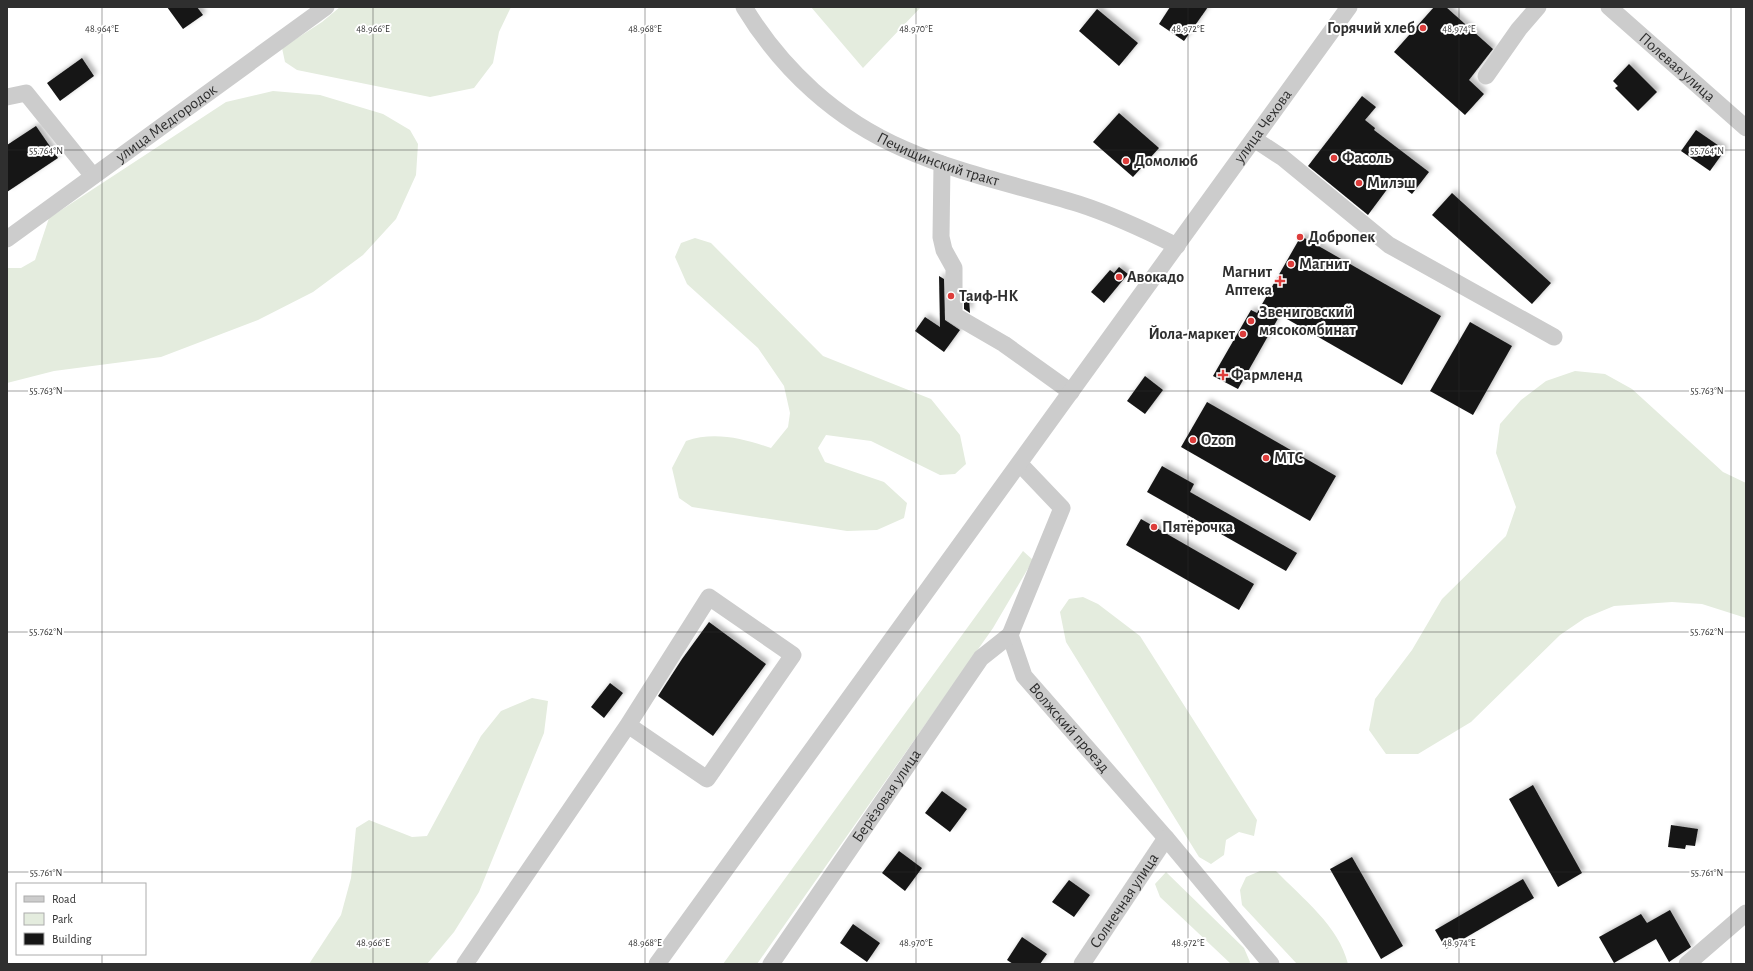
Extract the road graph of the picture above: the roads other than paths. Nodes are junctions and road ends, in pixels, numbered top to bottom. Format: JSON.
{"nodes":[{"id":1,"x":326,"y":7,"type":"edge"},
{"id":2,"x":744,"y":7,"type":"edge"},
{"id":3,"x":1349,"y":7,"type":"edge"},
{"id":4,"x":1538,"y":7,"type":"edge"},
{"id":5,"x":1609,"y":7,"type":"edge"},
{"id":6,"x":1486,"y":76,"type":"dead end"},
{"id":7,"x":7,"y":97,"type":"edge"},
{"id":8,"x":1746,"y":128,"type":"edge"},
{"id":9,"x":1254,"y":138,"type":"junction"},
{"id":10,"x":942,"y":164,"type":"junction"},
{"id":11,"x":93,"y":176,"type":"junction"},
{"id":12,"x":7,"y":239,"type":"edge"},
{"id":13,"x":1177,"y":246,"type":"junction"},
{"id":14,"x":1554,"y":337,"type":"dead end"},
{"id":15,"x":1071,"y":392,"type":"junction"},
{"id":16,"x":1020,"y":464,"type":"junction"},
{"id":17,"x":1010,"y":635,"type":"junction"},
{"id":18,"x":628,"y":725,"type":"junction"},
{"id":19,"x":1166,"y":838,"type":"junction"},
{"id":20,"x":1746,"y":913,"type":"edge"},
{"id":21,"x":465,"y":964,"type":"edge"},
{"id":22,"x":657,"y":964,"type":"edge"},
{"id":23,"x":771,"y":964,"type":"edge"},
{"id":24,"x":1082,"y":964,"type":"edge"},
{"id":25,"x":1271,"y":964,"type":"edge"},
{"id":26,"x":1687,"y":964,"type":"edge"}],
"edges":[{"from":1,"to":11,"type":"street","name":"улица Медгородок"},
{"from":2,"to":10,"type":"street","name":"Печищинский тракт"},
{"from":3,"to":9,"type":"street","name":"улица Чехова"},
{"from":4,"to":6,"type":"street"},
{"from":5,"to":8,"type":"street","name":"Полевая улица"},
{"from":7,"to":11,"type":"street"},
{"from":9,"to":13,"type":"street","name":"улица Чехова"},
{"from":9,"to":14,"type":"street"},
{"from":10,"to":13,"type":"street","name":"Печищинский тракт"},
{"from":10,"to":15,"type":"street"},
{"from":11,"to":12,"type":"street","name":"улица Медгородок"},
{"from":13,"to":15,"type":"street","name":"улица Чехова"},
{"from":15,"to":16,"type":"street","name":"улица Чехова"},
{"from":16,"to":17,"type":"street"},
{"from":16,"to":22,"type":"street","name":"улица Чехова"},
{"from":17,"to":19,"type":"street","name":"Волжский проезд"},
{"from":17,"to":23,"type":"street","name":"Берёзовая улица"},
{"from":18,"to":18,"type":"street"},
{"from":18,"to":21,"type":"street"},
{"from":19,"to":24,"type":"street","name":"Солнечная улица"},
{"from":19,"to":25,"type":"street","name":"Волжский проезд"},
{"from":20,"to":26,"type":"street"}]}
